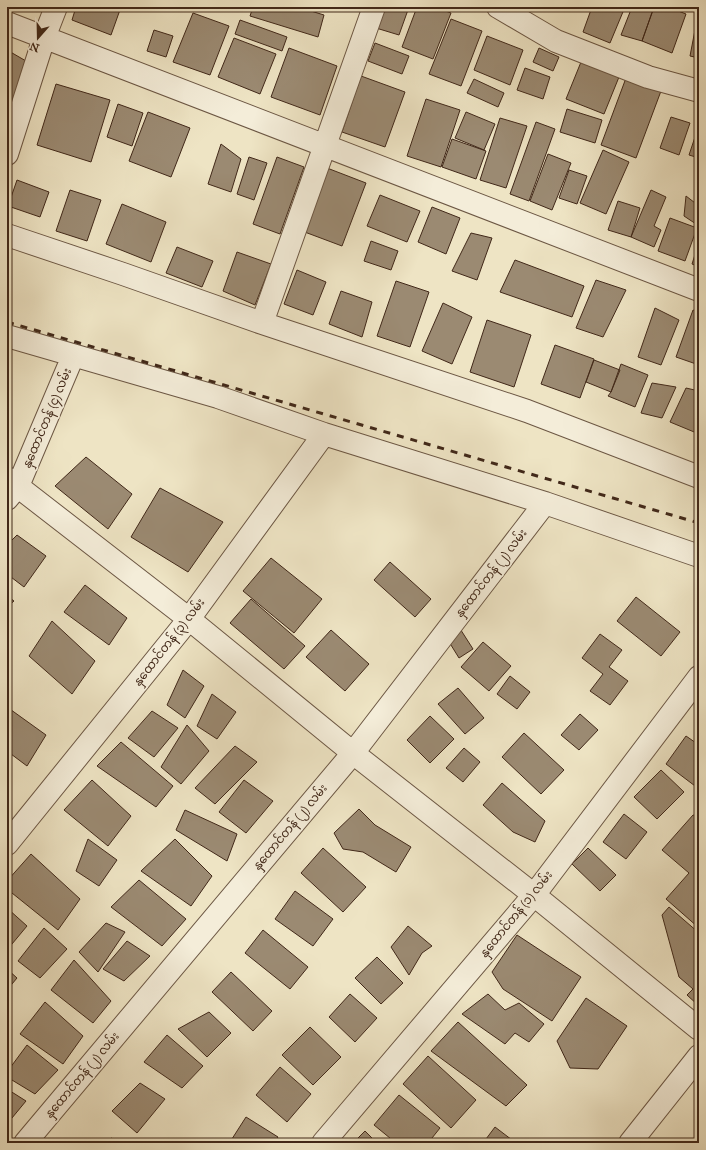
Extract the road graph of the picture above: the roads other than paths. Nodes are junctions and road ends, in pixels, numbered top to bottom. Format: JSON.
{"nodes":[{"id":1,"x":56,"y":7,"type":"edge"},
{"id":2,"x":374,"y":7,"type":"edge"},
{"id":3,"x":498,"y":7,"type":"edge"},
{"id":4,"x":7,"y":23,"type":"edge"},
{"id":5,"x":44,"y":38,"type":"junction"},
{"id":6,"x":699,"y":91,"type":"edge"},
{"id":7,"x":324,"y":146,"type":"junction"},
{"id":8,"x":7,"y":154,"type":"edge"},
{"id":9,"x":7,"y":235,"type":"edge"},
{"id":10,"x":699,"y":290,"type":"edge"},
{"id":11,"x":262,"y":323,"type":"junction"},
{"id":12,"x":7,"y":336,"type":"edge"},
{"id":13,"x":73,"y":356,"type":"junction"},
{"id":14,"x":324,"y":434,"type":"junction"},
{"id":15,"x":699,"y":477,"type":"edge"},
{"id":16,"x":11,"y":488,"type":"edge"},
{"id":17,"x":545,"y":503,"type":"junction"},
{"id":18,"x":699,"y":556,"type":"edge"},
{"id":19,"x":189,"y":619,"type":"junction"},
{"id":20,"x":699,"y":678,"type":"edge"},
{"id":21,"x":353,"y":753,"type":"junction"},
{"id":22,"x":7,"y":844,"type":"edge"},
{"id":23,"x":534,"y":895,"type":"junction"},
{"id":24,"x":699,"y":1029,"type":"edge"},
{"id":25,"x":699,"y":1056,"type":"edge"},
{"id":26,"x":25,"y":1143,"type":"edge"},
{"id":27,"x":323,"y":1143,"type":"edge"},
{"id":28,"x":630,"y":1143,"type":"edge"}],
"edges":[{"from":1,"to":5,"type":"street"},
{"from":2,"to":7,"type":"street"},
{"from":3,"to":6,"type":"street"},
{"from":4,"to":5,"type":"street"},
{"from":5,"to":7,"type":"street"},
{"from":5,"to":8,"type":"street"},
{"from":7,"to":10,"type":"street"},
{"from":7,"to":11,"type":"street"},
{"from":9,"to":11,"type":"street"},
{"from":11,"to":15,"type":"street"},
{"from":12,"to":13,"type":"street"},
{"from":13,"to":14,"type":"street"},
{"from":13,"to":16,"type":"street","name":"နှထောင်တန် (၄) လမ်း"},
{"from":14,"to":17,"type":"street"},
{"from":14,"to":19,"type":"street","name":"နှထောင်တန် (၃) လမ်း"},
{"from":16,"to":19,"type":"street"},
{"from":17,"to":18,"type":"street"},
{"from":17,"to":21,"type":"street","name":"နှထောင်တန် (၂) လမ်း"},
{"from":19,"to":21,"type":"street"},
{"from":19,"to":22,"type":"street","name":"နှထောင်တန် (၃) လမ်း"},
{"from":20,"to":23,"type":"street","name":"နှထောင်တန် (၁) လမ်း"},
{"from":21,"to":23,"type":"street"},
{"from":21,"to":26,"type":"street","name":"နှထောင်တန် (၂) လမ်း"},
{"from":23,"to":24,"type":"street"},
{"from":23,"to":27,"type":"street","name":"နှထောင်တန် (၁) လမ်း"},
{"from":25,"to":28,"type":"street"}]}
